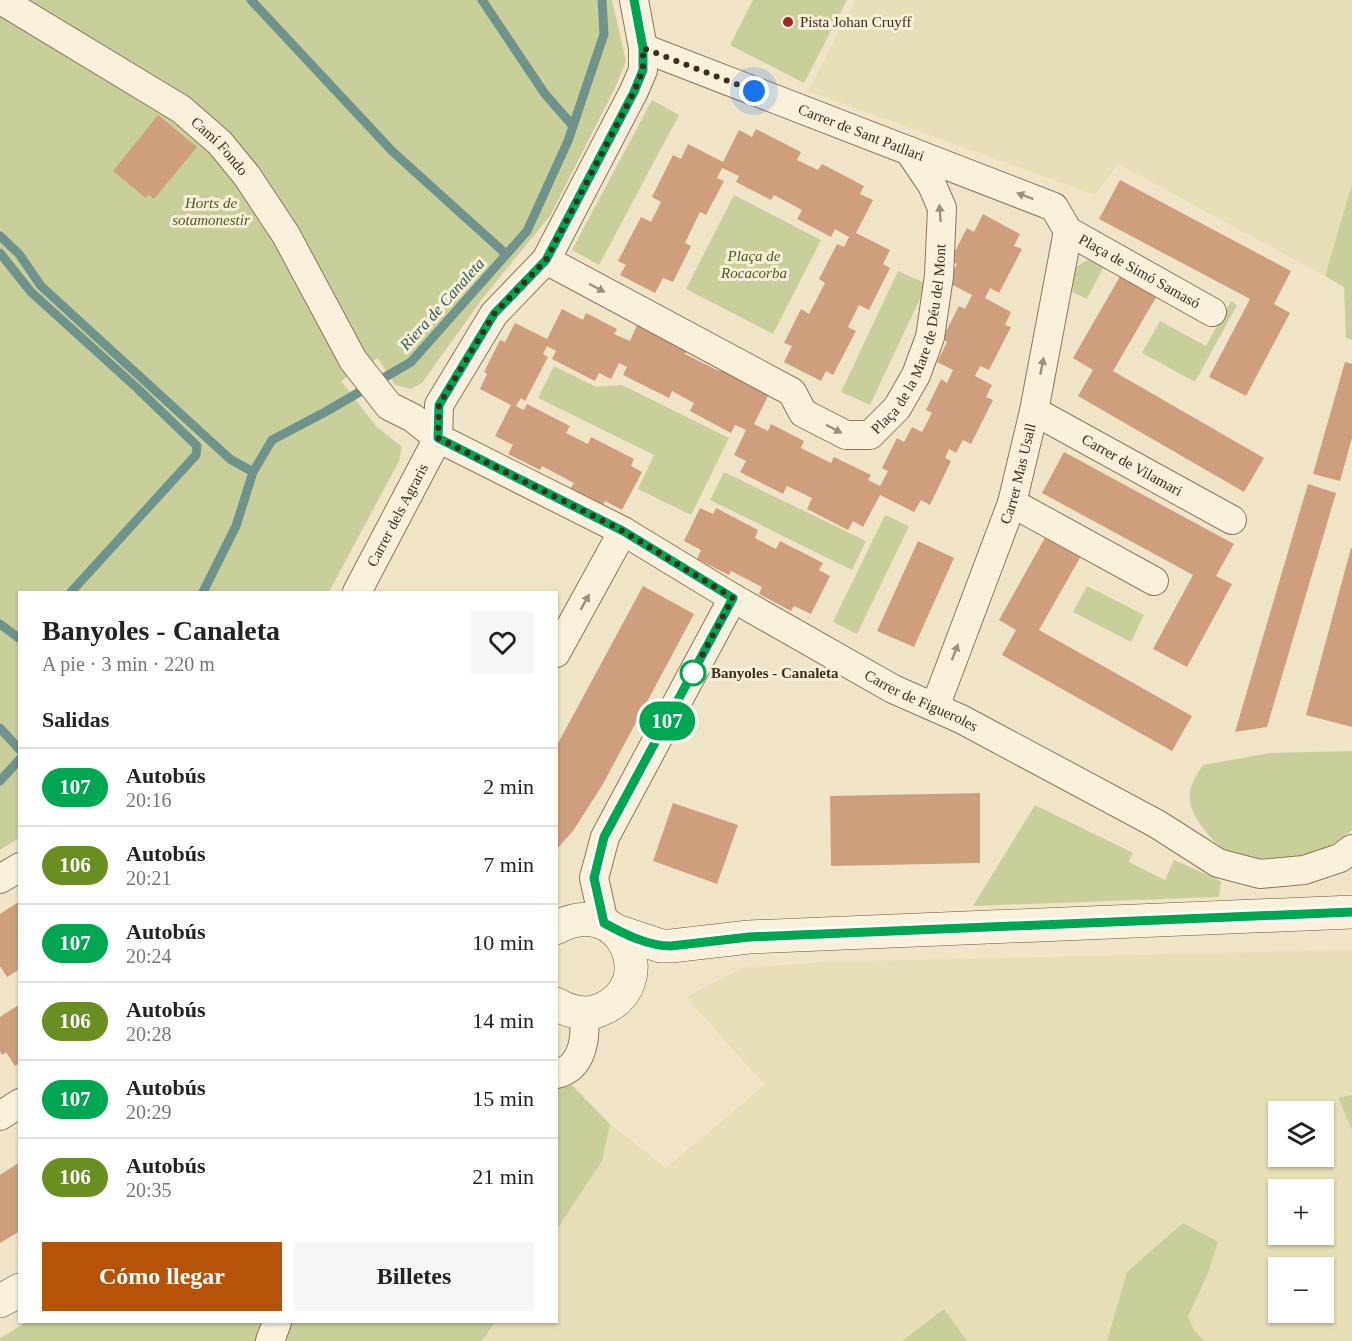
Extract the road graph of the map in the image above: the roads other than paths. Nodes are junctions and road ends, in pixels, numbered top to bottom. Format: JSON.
{"nodes":[{"id":1,"x":1,"y":0,"type":"edge"},
{"id":2,"x":634,"y":0,"type":"edge"},
{"id":3,"x":643,"y":48,"type":"junction"},
{"id":4,"x":909,"y":151,"type":"junction"},
{"id":5,"x":1068,"y":231,"type":"junction"},
{"id":6,"x":546,"y":260,"type":"junction"},
{"id":7,"x":1212,"y":312,"type":"dead end"},
{"id":8,"x":1034,"y":411,"type":"junction"},
{"id":9,"x":438,"y":438,"type":"junction"},
{"id":10,"x":1012,"y":502,"type":"junction"},
{"id":11,"x":1232,"y":520,"type":"dead end"},
{"id":12,"x":623,"y":531,"type":"junction"},
{"id":13,"x":1154,"y":581,"type":"dead end"},
{"id":14,"x":358,"y":591,"type":"edge"},
{"id":15,"x":733,"y":598,"type":"junction"},
{"id":16,"x":558,"y":649,"type":"edge"},
{"id":17,"x":934,"y":706,"type":"junction"},
{"id":18,"x":1352,"y":849,"type":"edge"},
{"id":19,"x":18,"y":868,"type":"edge"},
{"id":20,"x":0,"y":879,"type":"edge"},
{"id":21,"x":1352,"y":912,"type":"edge"},
{"id":22,"x":558,"y":927,"type":"edge"},
{"id":23,"x":610,"y":927,"type":"junction"},
{"id":24,"x":661,"y":946,"type":"junction"},
{"id":25,"x":630,"y":977,"type":"junction"},
{"id":26,"x":570,"y":1008,"type":"edge"},
{"id":27,"x":558,"y":1073,"type":"edge"},
{"id":28,"x":18,"y":1104,"type":"edge"},
{"id":29,"x":0,"y":1116,"type":"edge"},
{"id":30,"x":18,"y":1291,"type":"edge"},
{"id":31,"x":0,"y":1301,"type":"edge"},
{"id":32,"x":276,"y":1323,"type":"edge"},
{"id":33,"x":270,"y":1341,"type":"edge"}],
"edges":[{"from":1,"to":9,"type":"street","name":"Camí Fondo"},
{"from":2,"to":3,"type":"street"},
{"from":3,"to":4,"type":"street","name":"Carrer de Sant Patllari"},
{"from":3,"to":6,"type":"street"},
{"from":5,"to":4,"type":"street","name":"Carrer de Sant Patllari","one_way":true},
{"from":6,"to":4,"type":"street","name":"Plaça de la Mare de Déu del Mont","one_way":true},
{"from":5,"to":7,"type":"street","name":"Plaça de Simó Samasó"},
{"from":8,"to":5,"type":"street","name":"Carrer Mas Usall","one_way":true},
{"from":6,"to":9,"type":"street"},
{"from":8,"to":10,"type":"street","name":"Carrer Mas Usall"},
{"from":8,"to":11,"type":"street","name":"Carrer de Vilamari"},
{"from":9,"to":12,"type":"street","name":"Carrer de Figueroles"},
{"from":9,"to":14,"type":"street","name":"Carrer dels Agraris"},
{"from":10,"to":13,"type":"street"},
{"from":17,"to":10,"type":"street","name":"Carrer Mas Usall","one_way":true},
{"from":12,"to":15,"type":"street","name":"Carrer de Figueroles"},
{"from":16,"to":12,"type":"street","one_way":true},
{"from":15,"to":17,"type":"street","name":"Carrer de Figueroles"},
{"from":15,"to":23,"type":"street"},
{"from":17,"to":18,"type":"street","name":"Carrer de Figueroles"},
{"from":19,"to":20,"type":"street"},
{"from":21,"to":24,"type":"street"},
{"from":22,"to":23,"type":"street"},
{"from":23,"to":24,"type":"street"},
{"from":23,"to":25,"type":"street"},
{"from":24,"to":25,"type":"street"},
{"from":25,"to":26,"type":"street"},
{"from":26,"to":27,"type":"street"},
{"from":28,"to":29,"type":"street"},
{"from":30,"to":31,"type":"street"},
{"from":32,"to":33,"type":"street"}]}
